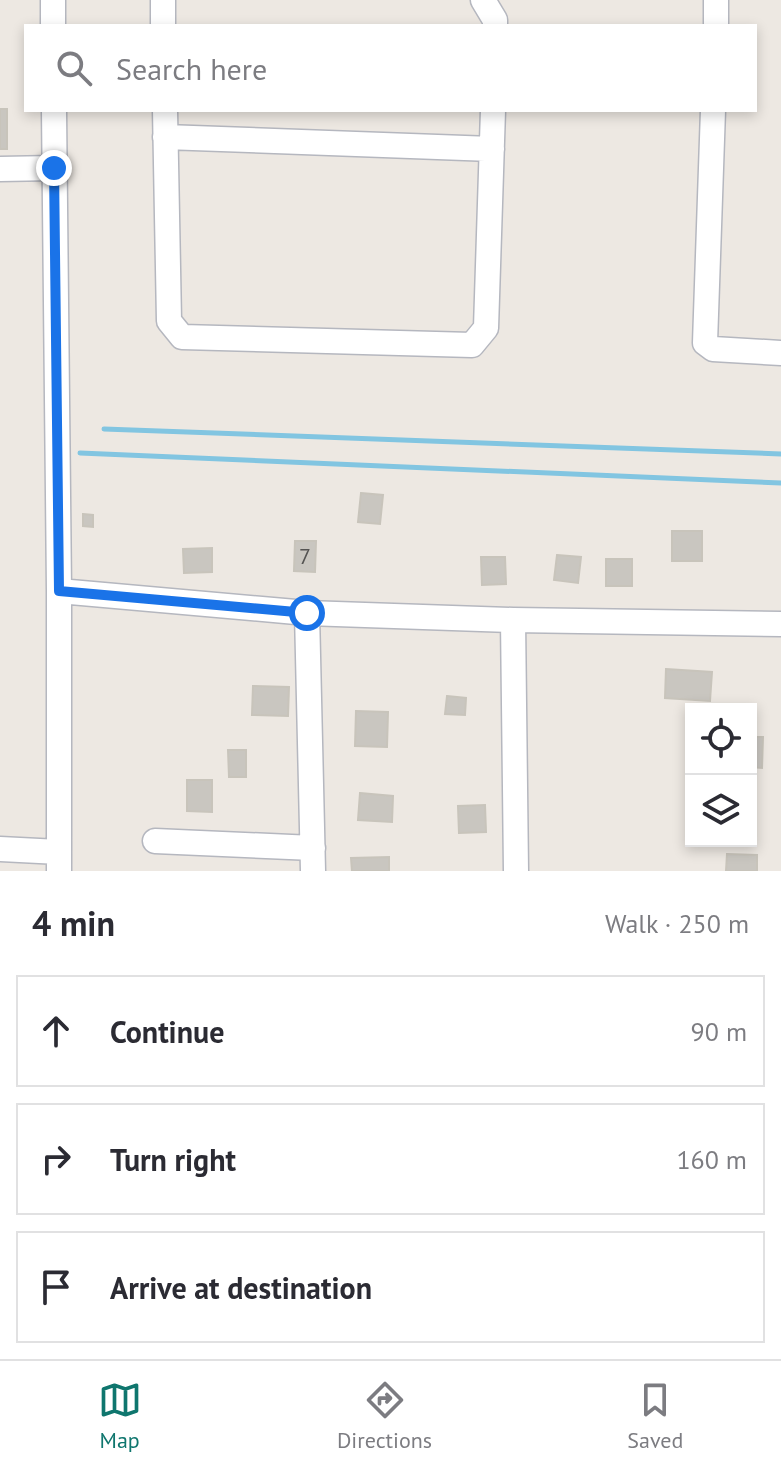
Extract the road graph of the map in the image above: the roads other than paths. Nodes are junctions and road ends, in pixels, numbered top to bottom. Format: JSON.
{"nodes":[{"id":1,"x":53,"y":0,"type":"edge"},
{"id":2,"x":163,"y":0,"type":"edge"},
{"id":3,"x":483,"y":0,"type":"edge"},
{"id":4,"x":716,"y":0,"type":"edge"},
{"id":5,"x":53,"y":24,"type":"edge"},
{"id":6,"x":163,"y":24,"type":"edge"},
{"id":7,"x":495,"y":24,"type":"edge"},
{"id":8,"x":716,"y":24,"type":"edge"},
{"id":9,"x":54,"y":112,"type":"edge"},
{"id":10,"x":165,"y":112,"type":"edge"},
{"id":11,"x":493,"y":112,"type":"edge"},
{"id":12,"x":713,"y":112,"type":"edge"},
{"id":13,"x":165,"y":137,"type":"junction"},
{"id":14,"x":492,"y":149,"type":"junction"},
{"id":15,"x":54,"y":168,"type":"junction"},
{"id":16,"x":0,"y":169,"type":"edge"},
{"id":17,"x":781,"y":353,"type":"edge"},
{"id":18,"x":59,"y":591,"type":"junction"},
{"id":19,"x":307,"y":613,"type":"junction"},
{"id":20,"x":513,"y":620,"type":"junction"},
{"id":21,"x":781,"y":624,"type":"edge"},
{"id":22,"x":155,"y":841,"type":"dead end"},
{"id":23,"x":0,"y":849,"type":"edge"},
{"id":24,"x":313,"y":859,"type":"edge"},
{"id":25,"x":59,"y":862,"type":"edge"},
{"id":26,"x":516,"y":871,"type":"edge"}],
"edges":[{"from":1,"to":5,"type":"street"},
{"from":2,"to":6,"type":"street"},
{"from":3,"to":7,"type":"street"},
{"from":4,"to":8,"type":"street"},
{"from":9,"to":15,"type":"street"},
{"from":10,"to":13,"type":"street"},
{"from":11,"to":14,"type":"street"},
{"from":12,"to":17,"type":"street"},
{"from":13,"to":14,"type":"street"},
{"from":13,"to":14,"type":"street"},
{"from":15,"to":16,"type":"street"},
{"from":15,"to":18,"type":"street"},
{"from":18,"to":19,"type":"street"},
{"from":18,"to":25,"type":"street"},
{"from":19,"to":20,"type":"street"},
{"from":19,"to":24,"type":"street"},
{"from":20,"to":21,"type":"street"},
{"from":20,"to":26,"type":"street"},
{"from":22,"to":24,"type":"street"},
{"from":23,"to":25,"type":"street"}]}
